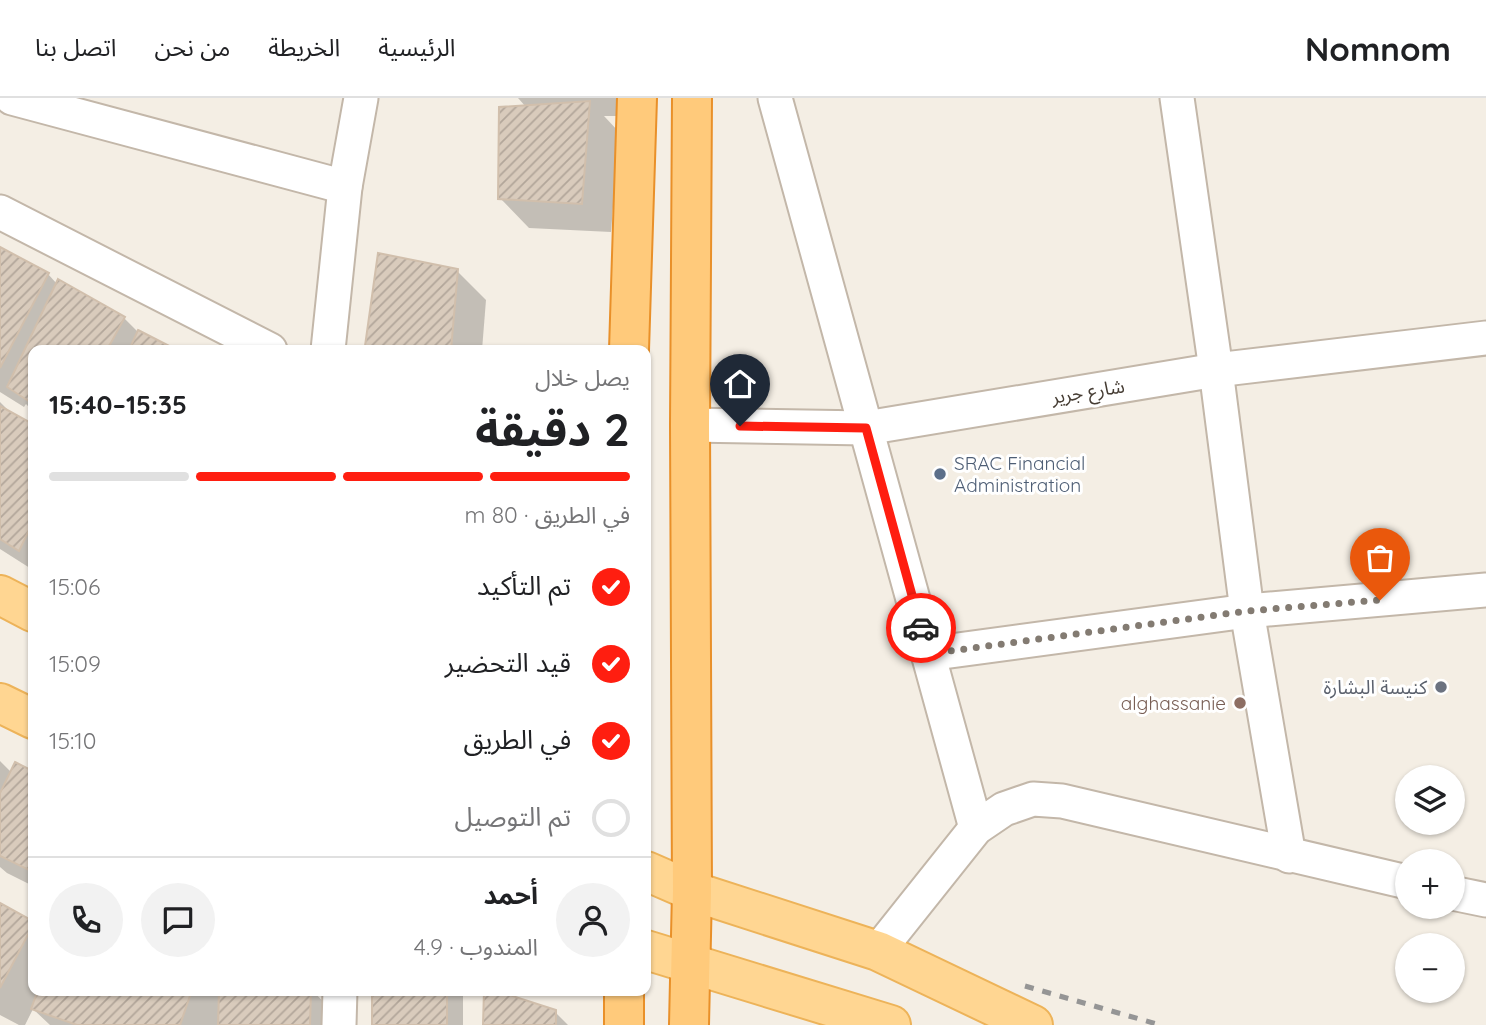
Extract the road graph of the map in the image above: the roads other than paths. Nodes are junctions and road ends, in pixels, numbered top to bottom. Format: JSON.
{"nodes":[{"id":1,"x":12,"y":98,"type":"edge"},
{"id":2,"x":360,"y":98,"type":"edge"},
{"id":3,"x":637,"y":98,"type":"edge"},
{"id":4,"x":692,"y":98,"type":"edge"},
{"id":5,"x":775,"y":98,"type":"edge"},
{"id":6,"x":1177,"y":98,"type":"edge"},
{"id":7,"x":345,"y":187,"type":"junction"},
{"id":8,"x":0,"y":212,"type":"edge"},
{"id":9,"x":1486,"y":338,"type":"edge"},
{"id":10,"x":260,"y":345,"type":"edge"},
{"id":11,"x":329,"y":345,"type":"edge"},
{"id":12,"x":629,"y":345,"type":"edge"},
{"id":13,"x":1216,"y":370,"type":"junction"},
{"id":14,"x":690,"y":425,"type":"junction"},
{"id":15,"x":866,"y":428,"type":"junction"},
{"id":16,"x":1486,"y":590,"type":"edge"},
{"id":17,"x":0,"y":595,"type":"edge"},
{"id":18,"x":28,"y":609,"type":"edge"},
{"id":19,"x":1247,"y":611,"type":"junction"},
{"id":20,"x":928,"y":654,"type":"junction"},
{"id":21,"x":0,"y":703,"type":"edge"},
{"id":22,"x":28,"y":717,"type":"edge"},
{"id":23,"x":976,"y":828,"type":"junction"},
{"id":24,"x":1289,"y":856,"type":"junction"},
{"id":25,"x":651,"y":873,"type":"edge"},
{"id":26,"x":1395,"y":880,"type":"edge"},
{"id":27,"x":692,"y":891,"type":"junction"},
{"id":28,"x":1465,"y":895,"type":"edge"},
{"id":29,"x":1486,"y":900,"type":"edge"},
{"id":30,"x":651,"y":951,"type":"edge"},
{"id":31,"x":878,"y":951,"type":"junction"},
{"id":32,"x":689,"y":961,"type":"junction"},
{"id":33,"x":340,"y":996,"type":"edge"},
{"id":34,"x":624,"y":996,"type":"edge"},
{"id":35,"x":339,"y":1025,"type":"edge"},
{"id":36,"x":624,"y":1025,"type":"edge"},
{"id":37,"x":689,"y":1025,"type":"edge"},
{"id":38,"x":891,"y":1025,"type":"edge"},
{"id":39,"x":1033,"y":1025,"type":"edge"}],
"edges":[{"from":1,"to":7,"type":"street"},
{"from":2,"to":7,"type":"street"},
{"from":3,"to":12,"type":"highway"},
{"from":4,"to":14,"type":"highway"},
{"from":5,"to":15,"type":"street"},
{"from":6,"to":13,"type":"street"},
{"from":7,"to":11,"type":"street"},
{"from":8,"to":10,"type":"street"},
{"from":9,"to":13,"type":"street","name":"شارع جرير"},
{"from":13,"to":15,"type":"street","name":"شارع جرير"},
{"from":13,"to":19,"type":"street"},
{"from":14,"to":15,"type":"street","name":"شارع جرير"},
{"from":14,"to":27,"type":"highway"},
{"from":15,"to":20,"type":"street"},
{"from":16,"to":19,"type":"street"},
{"from":17,"to":18,"type":"main road"},
{"from":19,"to":20,"type":"street"},
{"from":19,"to":24,"type":"street"},
{"from":20,"to":23,"type":"street"},
{"from":21,"to":22,"type":"main road"},
{"from":23,"to":24,"type":"street"},
{"from":23,"to":31,"type":"street"},
{"from":24,"to":26,"type":"street"},
{"from":25,"to":27,"type":"main road"},
{"from":27,"to":31,"type":"main road"},
{"from":27,"to":32,"type":"highway"},
{"from":28,"to":29,"type":"street"},
{"from":30,"to":32,"type":"main road"},
{"from":31,"to":39,"type":"main road"},
{"from":32,"to":37,"type":"highway"},
{"from":32,"to":38,"type":"main road"},
{"from":33,"to":35,"type":"street"},
{"from":34,"to":36,"type":"highway"}]}
